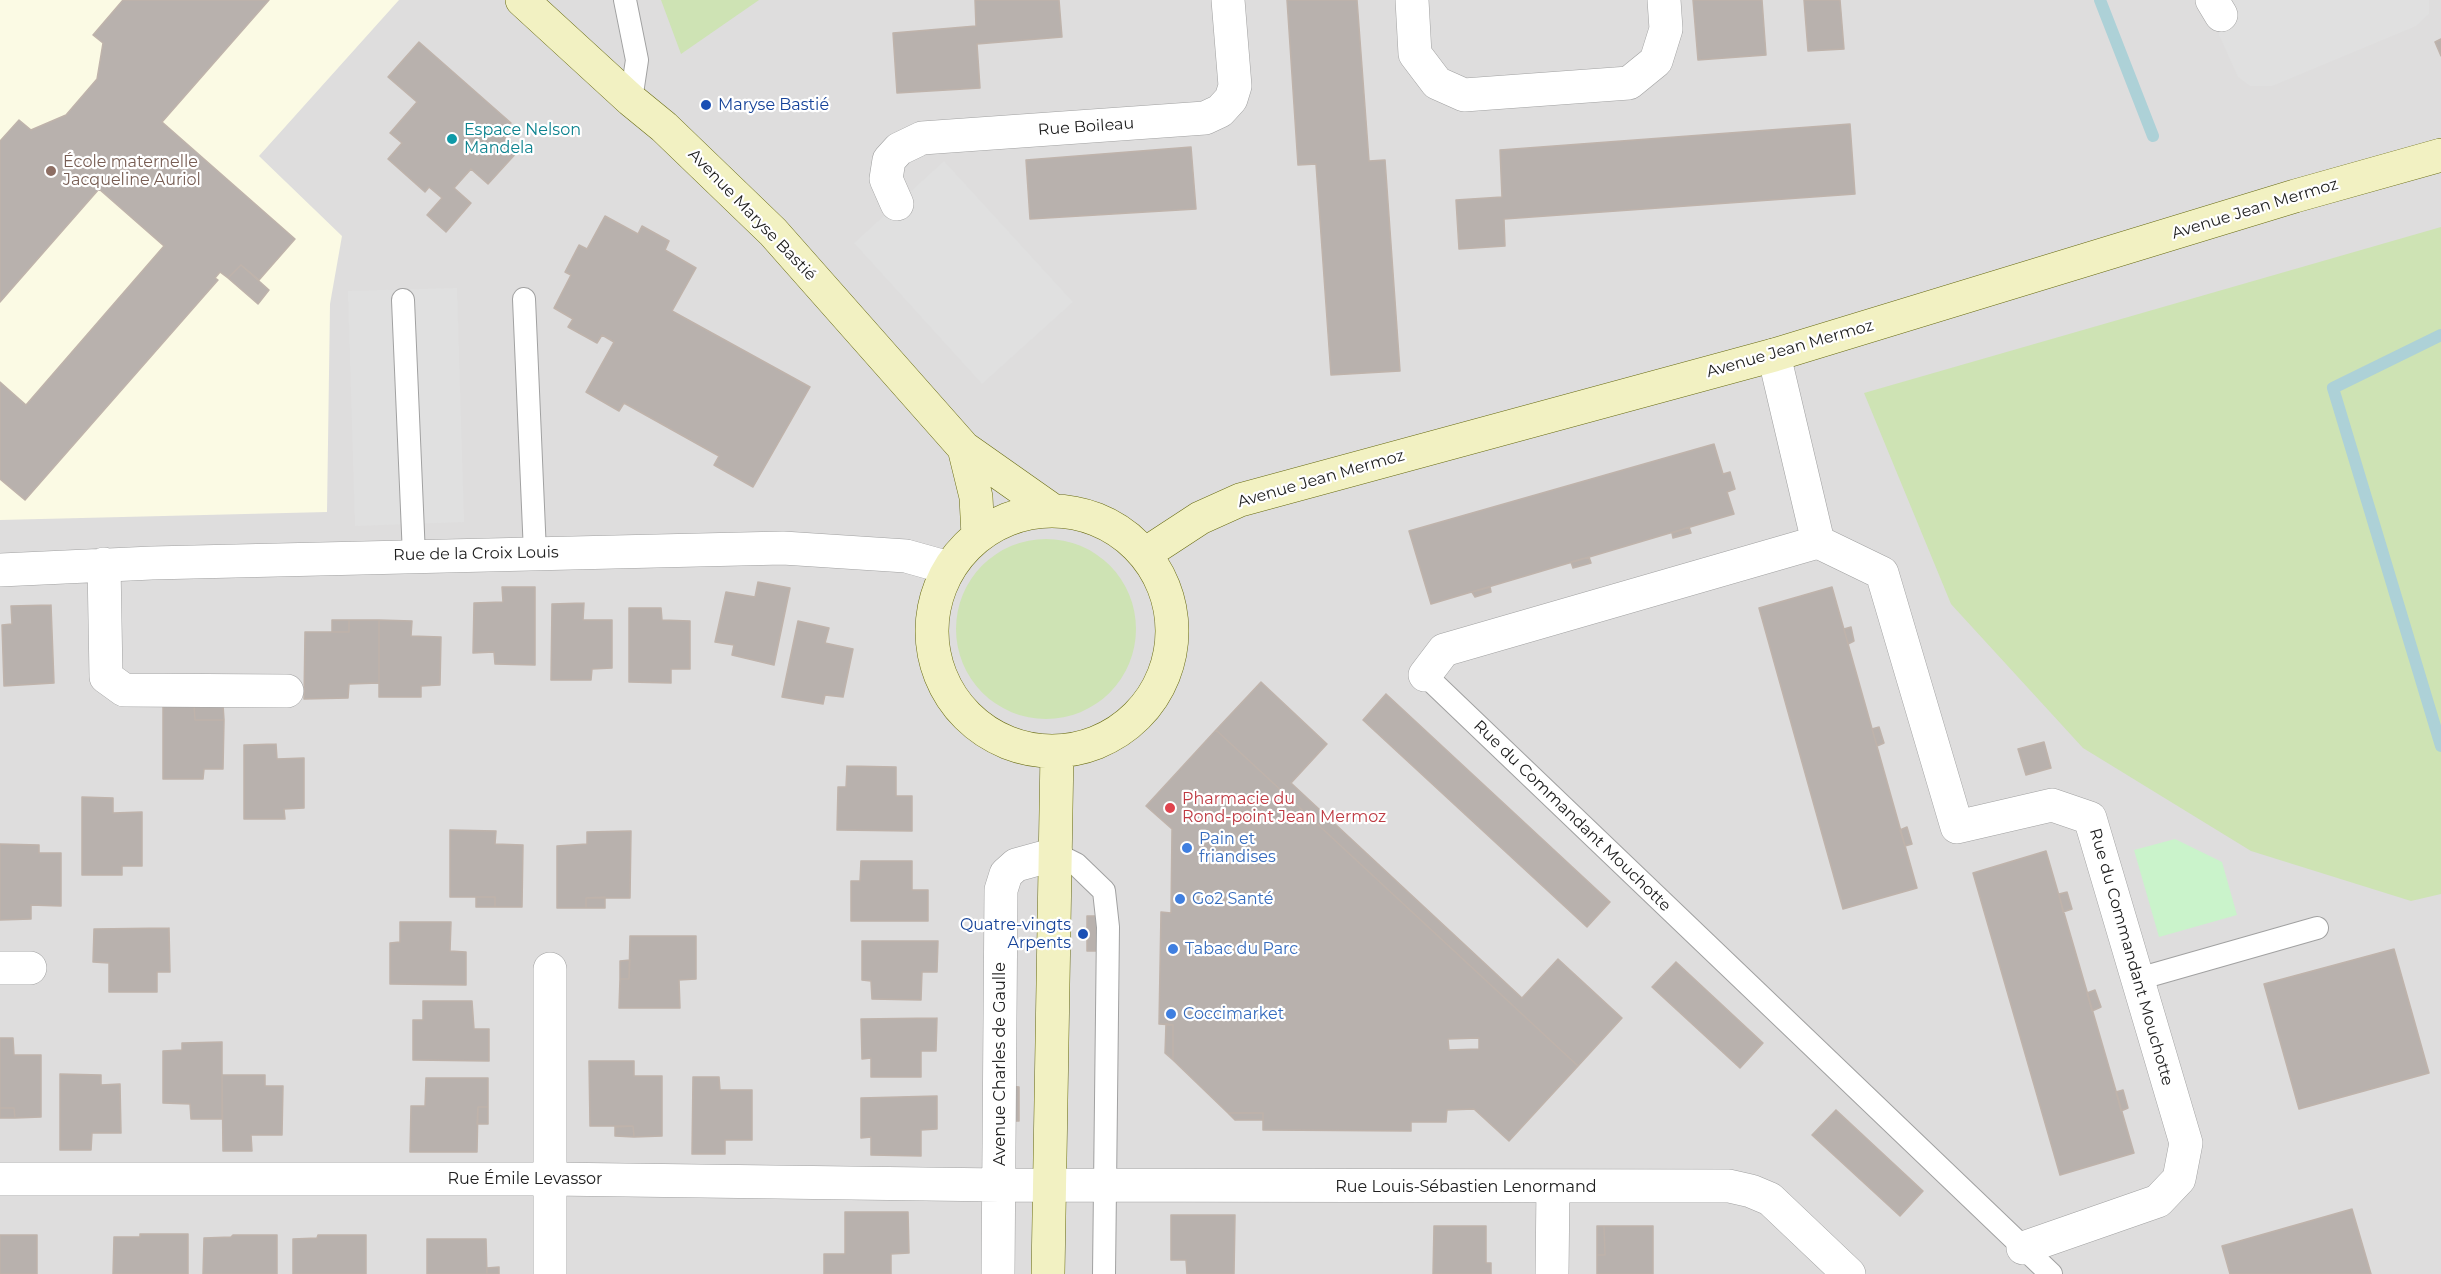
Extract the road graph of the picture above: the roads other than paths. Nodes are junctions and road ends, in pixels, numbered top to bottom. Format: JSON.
{"nodes":[{"id":1,"x":522,"y":0,"type":"edge"},
{"id":2,"x":625,"y":0,"type":"edge"},
{"id":3,"x":1228,"y":0,"type":"edge"},
{"id":4,"x":1412,"y":0,"type":"edge"},
{"id":5,"x":1664,"y":0,"type":"edge"},
{"id":6,"x":631,"y":100,"type":"junction"},
{"id":7,"x":2441,"y":155,"type":"edge"},
{"id":8,"x":897,"y":204,"type":"dead end"},
{"id":9,"x":524,"y":299,"type":"dead end"},
{"id":10,"x":403,"y":300,"type":"dead end"},
{"id":11,"x":1774,"y":355,"type":"junction"},
{"id":12,"x":964,"y":448,"type":"junction"},
{"id":13,"x":1052,"y":510,"type":"junction"},
{"id":14,"x":978,"y":536,"type":"junction"},
{"id":15,"x":1818,"y":542,"type":"junction"},
{"id":16,"x":535,"y":553,"type":"junction"},
{"id":17,"x":1145,"y":554,"type":"junction"},
{"id":18,"x":414,"y":556,"type":"junction"},
{"id":19,"x":104,"y":564,"type":"junction"},
{"id":20,"x":949,"y":568,"type":"junction"},
{"id":21,"x":0,"y":570,"type":"edge"},
{"id":22,"x":1425,"y":675,"type":"joint"},
{"id":23,"x":287,"y":691,"type":"dead end"},
{"id":24,"x":1057,"y":752,"type":"junction"},
{"id":25,"x":1056,"y":854,"type":"junction"},
{"id":26,"x":2317,"y":928,"type":"dead end"},
{"id":27,"x":550,"y":969,"type":"dead end"},
{"id":28,"x":2138,"y":979,"type":"junction"},
{"id":29,"x":0,"y":1179,"type":"edge"},
{"id":30,"x":551,"y":1179,"type":"junction"},
{"id":31,"x":1105,"y":1184,"type":"junction"},
{"id":32,"x":999,"y":1185,"type":"junction"},
{"id":33,"x":1050,"y":1185,"type":"junction"},
{"id":34,"x":1553,"y":1187,"type":"junction"},
{"id":35,"x":2023,"y":1248,"type":"junction"},
{"id":36,"x":550,"y":1274,"type":"edge"},
{"id":37,"x":998,"y":1274,"type":"edge"},
{"id":38,"x":1048,"y":1274,"type":"edge"},
{"id":39,"x":1104,"y":1274,"type":"edge"},
{"id":40,"x":1552,"y":1274,"type":"edge"},
{"id":41,"x":1849,"y":1274,"type":"edge"},
{"id":42,"x":2050,"y":1274,"type":"edge"}],
"edges":[{"from":1,"to":6,"type":"street","name":"Avenue Maryse Bastié"},
{"from":2,"to":6,"type":"lane"},
{"from":3,"to":8,"type":"street","name":"Rue Boileau"},
{"from":4,"to":5,"type":"street"},
{"from":6,"to":12,"type":"street","name":"Avenue Maryse Bastié"},
{"from":7,"to":11,"type":"street","name":"Avenue Jean Mermoz"},
{"from":9,"to":16,"type":"lane"},
{"from":10,"to":18,"type":"lane"},
{"from":11,"to":15,"type":"street"},
{"from":11,"to":17,"type":"street","name":"Avenue Jean Mermoz"},
{"from":12,"to":13,"type":"street","name":"Avenue Maryse Bastié"},
{"from":12,"to":14,"type":"street","name":"Avenue Maryse Bastié"},
{"from":13,"to":14,"type":"street"},
{"from":13,"to":17,"type":"street"},
{"from":14,"to":20,"type":"street"},
{"from":15,"to":22,"type":"street","name":"Rue du Commandant Mouchotte"},
{"from":15,"to":28,"type":"street","name":"Rue du Commandant Mouchotte"},
{"from":16,"to":18,"type":"street","name":"Rue de la Croix Louis"},
{"from":16,"to":20,"type":"street","name":"Rue de la Croix Louis"},
{"from":17,"to":24,"type":"street"},
{"from":18,"to":19,"type":"street","name":"Rue de la Croix Louis"},
{"from":19,"to":21,"type":"street","name":"Rue de la Croix Louis"},
{"from":19,"to":23,"type":"street"},
{"from":20,"to":24,"type":"street"},
{"from":22,"to":35,"type":"lane","name":"Rue du Commandant Mouchotte"},
{"from":24,"to":25,"type":"street"},
{"from":25,"to":31,"type":"lane"},
{"from":25,"to":32,"type":"street","name":"Avenue Charles de Gaulle"},
{"from":25,"to":33,"type":"street"},
{"from":26,"to":28,"type":"lane"},
{"from":27,"to":30,"type":"street"},
{"from":28,"to":35,"type":"street","name":"Rue du Commandant Mouchotte"},
{"from":29,"to":30,"type":"street","name":"Rue Émile Levassor"},
{"from":30,"to":32,"type":"street","name":"Rue Émile Levassor"},
{"from":30,"to":36,"type":"street"},
{"from":31,"to":33,"type":"street","name":"Rue Louis-Sébastien Lenormand"},
{"from":31,"to":34,"type":"street","name":"Rue Louis-Sébastien Lenormand"},
{"from":31,"to":39,"type":"lane"},
{"from":32,"to":33,"type":"street","name":"Rue Émile Levassor"},
{"from":32,"to":37,"type":"street","name":"Avenue Charles de Gaulle"},
{"from":33,"to":38,"type":"street"},
{"from":34,"to":40,"type":"street"},
{"from":34,"to":41,"type":"street","name":"Rue Louis-Sébastien Lenormand"},
{"from":35,"to":42,"type":"lane","name":"Rue du Commandant Mouchotte"}]}
